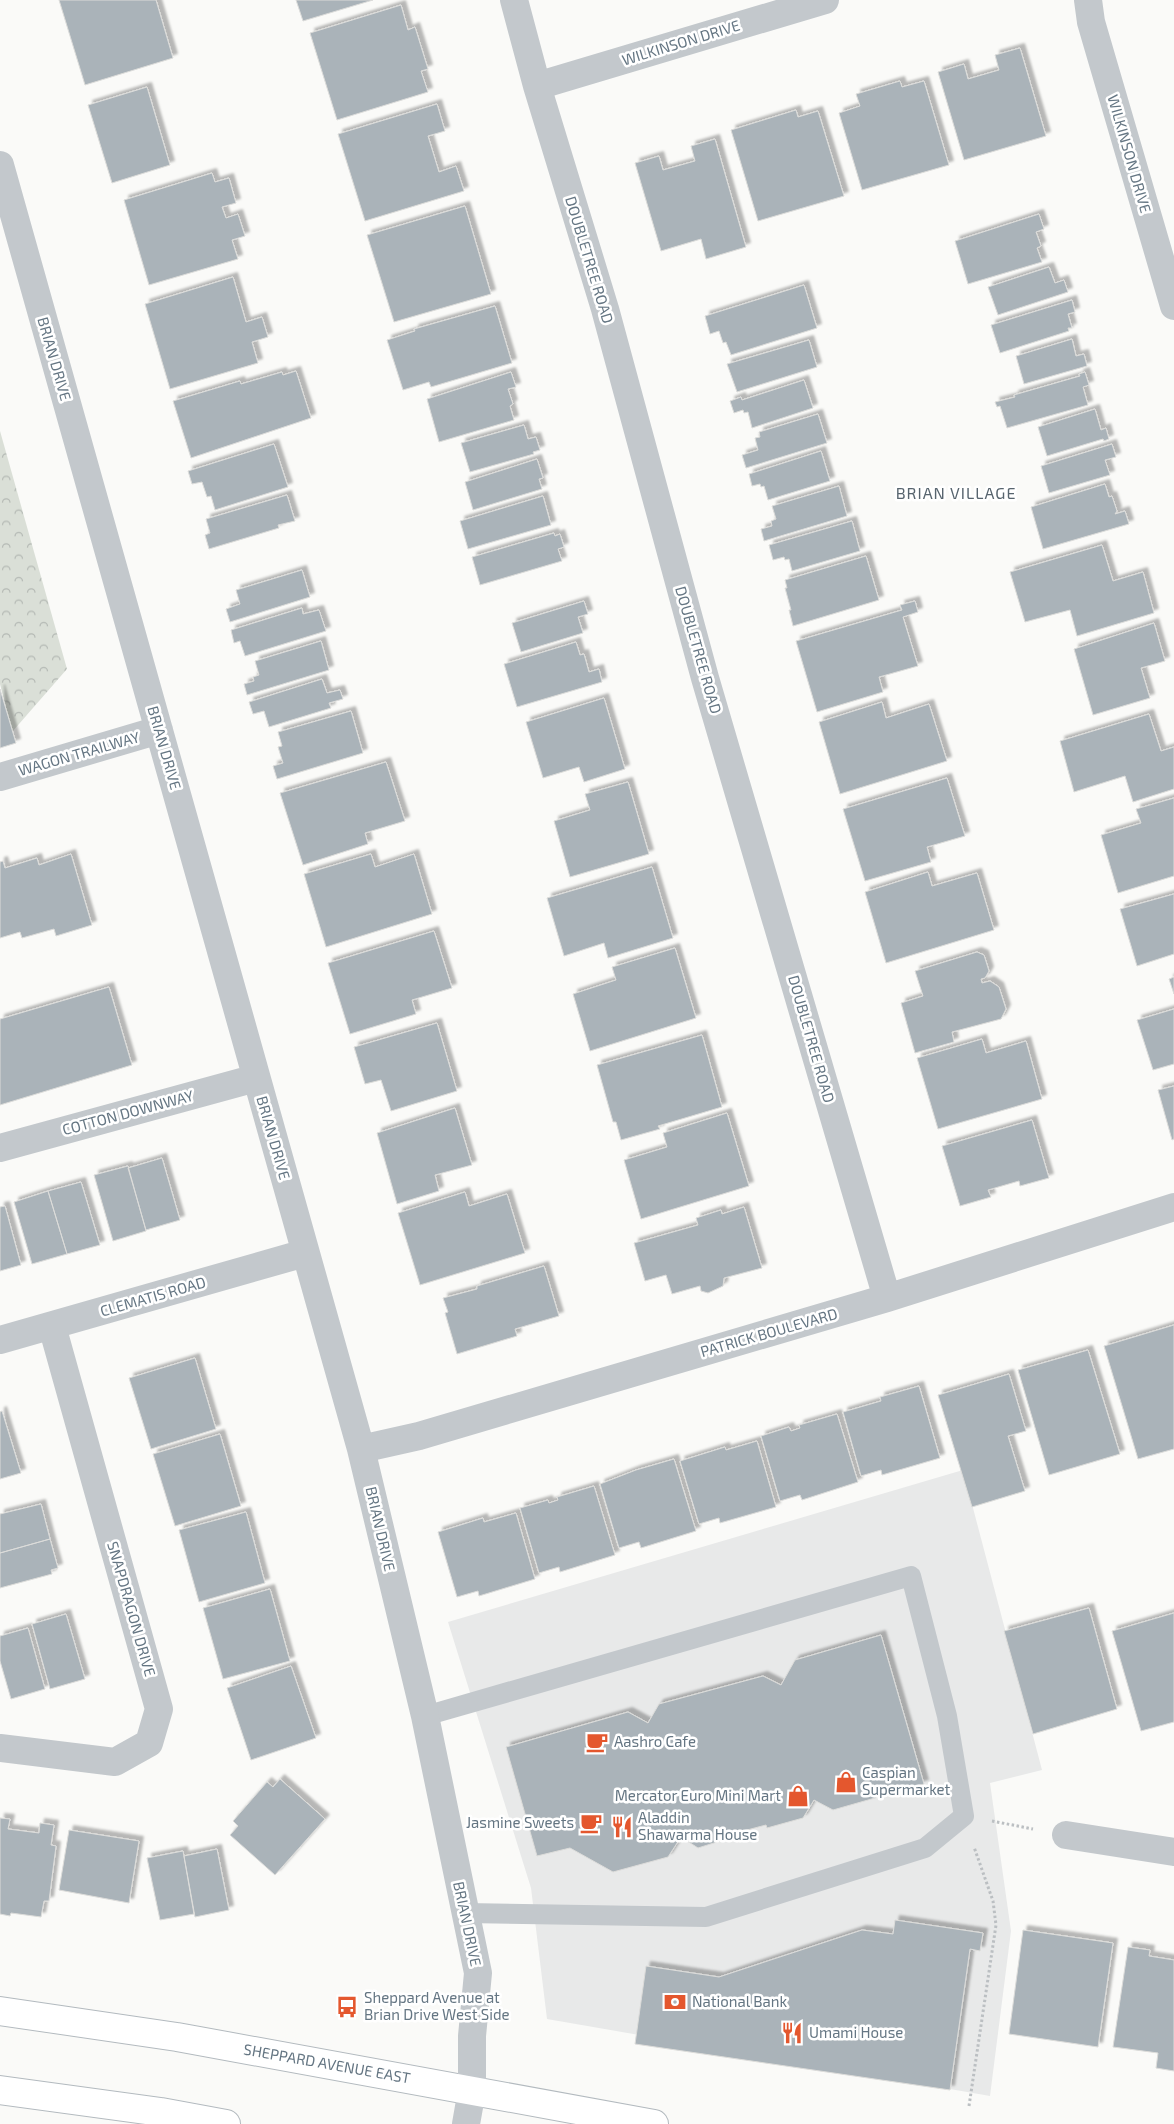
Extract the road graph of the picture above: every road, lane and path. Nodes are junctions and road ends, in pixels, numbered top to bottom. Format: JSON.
{"nodes":[{"id":1,"x":514,"y":0,"type":"edge"},
{"id":2,"x":826,"y":0,"type":"edge"},
{"id":3,"x":1088,"y":0,"type":"edge"},
{"id":4,"x":537,"y":86,"type":"junction"},
{"id":5,"x":0,"y":165,"type":"edge"},
{"id":6,"x":1174,"y":306,"type":"edge"},
{"id":7,"x":159,"y":730,"type":"junction"},
{"id":8,"x":0,"y":777,"type":"edge"},
{"id":9,"x":256,"y":1078,"type":"junction"},
{"id":10,"x":0,"y":1148,"type":"edge"},
{"id":11,"x":1174,"y":1207,"type":"edge"},
{"id":12,"x":305,"y":1253,"type":"junction"},
{"id":13,"x":887,"y":1298,"type":"junction"},
{"id":14,"x":52,"y":1326,"type":"junction"},
{"id":15,"x":0,"y":1340,"type":"edge"},
{"id":16,"x":361,"y":1449,"type":"junction"},
{"id":17,"x":425,"y":1716,"type":"junction"},
{"id":18,"x":0,"y":1748,"type":"edge"},
{"id":19,"x":964,"y":1816,"type":"junction"},
{"id":20,"x":1066,"y":1835,"type":"joint"},
{"id":21,"x":1174,"y":1852,"type":"edge"},
{"id":22,"x":465,"y":1913,"type":"junction"},
{"id":23,"x":0,"y":2011,"type":"edge"},
{"id":24,"x":0,"y":2090,"type":"edge"},
{"id":25,"x":472,"y":2090,"type":"junction"},
{"id":26,"x":969,"y":2106,"type":"dead end"},
{"id":27,"x":226,"y":2124,"type":"edge"},
{"id":28,"x":466,"y":2124,"type":"edge"},
{"id":29,"x":654,"y":2124,"type":"edge"}],
"edges":[{"from":1,"to":4,"type":"street","name":"DOUBLETREE ROAD"},
{"from":2,"to":4,"type":"street","name":"WILKINSON DRIVE"},
{"from":3,"to":6,"type":"street","name":"WILKINSON DRIVE"},
{"from":4,"to":13,"type":"street","name":"DOUBLETREE ROAD"},
{"from":5,"to":7,"type":"street","name":"BRIAN DRIVE"},
{"from":7,"to":8,"type":"street","name":"WAGON TRAILWAY"},
{"from":7,"to":9,"type":"street","name":"BRIAN DRIVE"},
{"from":9,"to":10,"type":"street","name":"COTTON DOWNWAY"},
{"from":9,"to":12,"type":"street","name":"BRIAN DRIVE"},
{"from":11,"to":13,"type":"street","name":"PATRICK BOULEVARD"},
{"from":12,"to":14,"type":"street","name":"CLEMATIS ROAD"},
{"from":12,"to":16,"type":"street","name":"BRIAN DRIVE"},
{"from":13,"to":16,"type":"street","name":"PATRICK BOULEVARD"},
{"from":14,"to":15,"type":"street","name":"CLEMATIS ROAD"},
{"from":14,"to":18,"type":"street","name":"SNAPDRAGON DRIVE"},
{"from":16,"to":17,"type":"street","name":"BRIAN DRIVE"},
{"from":17,"to":19,"type":"lane"},
{"from":17,"to":22,"type":"street","name":"BRIAN DRIVE"},
{"from":19,"to":20,"type":"path"},
{"from":19,"to":22,"type":"lane"},
{"from":19,"to":26,"type":"path"},
{"from":20,"to":21,"type":"street"},
{"from":22,"to":25,"type":"street","name":"BRIAN DRIVE"},
{"from":23,"to":25,"type":"main road","name":"SHEPPARD AVENUE EAST"},
{"from":24,"to":27,"type":"main road"},
{"from":25,"to":28,"type":"street","name":"BRIAN DRIVE"},
{"from":25,"to":29,"type":"main road","name":"SHEPPARD AVENUE EAST"}]}
